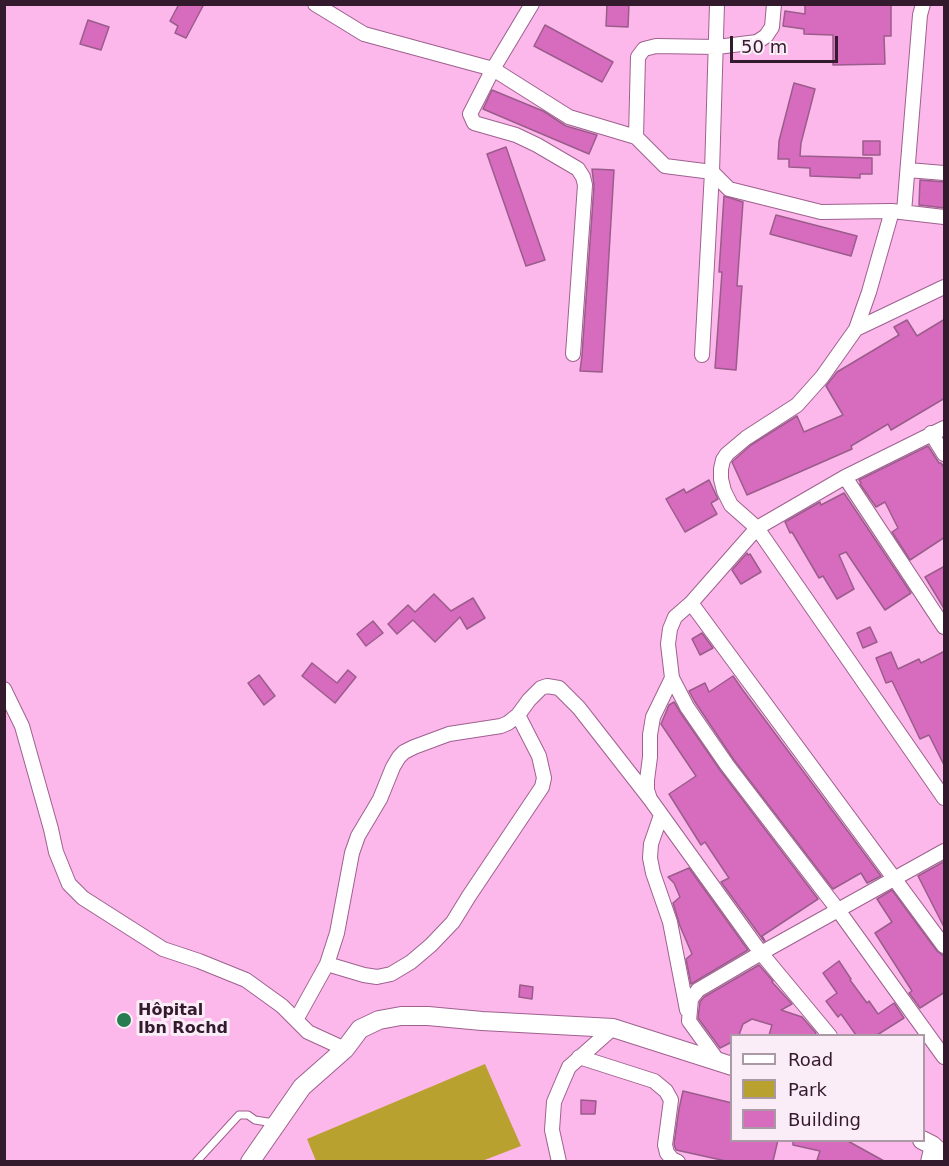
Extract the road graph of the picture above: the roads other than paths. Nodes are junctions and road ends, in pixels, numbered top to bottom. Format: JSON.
{"nodes":[{"id":1,"x":315,"y":4,"type":"edge"},
{"id":2,"x":531,"y":4,"type":"edge"},
{"id":3,"x":717,"y":4,"type":"edge"},
{"id":4,"x":774,"y":4,"type":"edge"},
{"id":5,"x":923,"y":4,"type":"edge"},
{"id":6,"x":717,"y":47,"type":"junction"},
{"id":7,"x":493,"y":69,"type":"junction"},
{"id":8,"x":636,"y":137,"type":"junction"},
{"id":9,"x":909,"y":170,"type":"junction"},
{"id":10,"x":712,"y":172,"type":"junction"},
{"id":11,"x":945,"y":173,"type":"edge"},
{"id":12,"x":898,"y":212,"type":"junction"},
{"id":13,"x":945,"y":218,"type":"edge"},
{"id":14,"x":945,"y":287,"type":"edge"},
{"id":15,"x":856,"y":329,"type":"junction"},
{"id":16,"x":573,"y":354,"type":"dead end"},
{"id":17,"x":702,"y":355,"type":"dead end"},
{"id":18,"x":945,"y":428,"type":"edge"},
{"id":19,"x":931,"y":433,"type":"junction"},
{"id":20,"x":945,"y":454,"type":"edge"},
{"id":21,"x":845,"y":477,"type":"junction"},
{"id":22,"x":757,"y":528,"type":"junction"},
{"id":23,"x":691,"y":603,"type":"junction"},
{"id":24,"x":945,"y":627,"type":"edge"},
{"id":25,"x":672,"y":678,"type":"junction"},
{"id":26,"x":4,"y":689,"type":"edge"},
{"id":27,"x":518,"y":715,"type":"junction"},
{"id":28,"x":945,"y":798,"type":"edge"},
{"id":29,"x":650,"y":799,"type":"junction"},
{"id":30,"x":661,"y":815,"type":"junction"},
{"id":31,"x":945,"y":851,"type":"edge"},
{"id":32,"x":896,"y":879,"type":"junction"},
{"id":33,"x":838,"y":910,"type":"junction"},
{"id":34,"x":945,"y":946,"type":"edge"},
{"id":35,"x":761,"y":953,"type":"junction"},
{"id":36,"x":327,"y":964,"type":"junction"},
{"id":37,"x":296,"y":1020,"type":"junction"},
{"id":38,"x":689,"y":1021,"type":"junction"},
{"id":39,"x":614,"y":1028,"type":"junction"},
{"id":40,"x":829,"y":1034,"type":"edge"},
{"id":41,"x":345,"y":1048,"type":"junction"},
{"id":42,"x":579,"y":1057,"type":"junction"},
{"id":43,"x":945,"y":1057,"type":"edge"},
{"id":44,"x":725,"y":1064,"type":"edge"},
{"id":45,"x":276,"y":1123,"type":"junction"},
{"id":46,"x":196,"y":1161,"type":"edge"},
{"id":47,"x":250,"y":1161,"type":"edge"},
{"id":48,"x":559,"y":1161,"type":"edge"},
{"id":49,"x":678,"y":1161,"type":"edge"}],
"edges":[{"from":1,"to":7,"type":"street"},
{"from":2,"to":7,"type":"street"},
{"from":3,"to":6,"type":"street"},
{"from":4,"to":6,"type":"street"},
{"from":5,"to":9,"type":"street"},
{"from":6,"to":8,"type":"street"},
{"from":6,"to":10,"type":"street"},
{"from":7,"to":8,"type":"street"},
{"from":7,"to":16,"type":"street"},
{"from":8,"to":10,"type":"street"},
{"from":9,"to":11,"type":"street"},
{"from":9,"to":12,"type":"street"},
{"from":10,"to":12,"type":"street"},
{"from":10,"to":17,"type":"street"},
{"from":12,"to":13,"type":"street"},
{"from":12,"to":15,"type":"street"},
{"from":14,"to":15,"type":"street"},
{"from":15,"to":22,"type":"street"},
{"from":18,"to":19,"type":"street"},
{"from":19,"to":20,"type":"street"},
{"from":19,"to":21,"type":"street"},
{"from":21,"to":22,"type":"street"},
{"from":21,"to":24,"type":"street"},
{"from":22,"to":23,"type":"street"},
{"from":22,"to":28,"type":"street"},
{"from":23,"to":25,"type":"street"},
{"from":23,"to":32,"type":"street"},
{"from":25,"to":29,"type":"street"},
{"from":25,"to":33,"type":"street"},
{"from":26,"to":37,"type":"street"},
{"from":27,"to":29,"type":"street"},
{"from":27,"to":36,"type":"street"},
{"from":27,"to":36,"type":"street"},
{"from":29,"to":30,"type":"street"},
{"from":30,"to":35,"type":"street"},
{"from":30,"to":38,"type":"street"},
{"from":31,"to":32,"type":"street"},
{"from":32,"to":33,"type":"street"},
{"from":32,"to":34,"type":"street"},
{"from":33,"to":35,"type":"street"},
{"from":33,"to":43,"type":"street"},
{"from":35,"to":38,"type":"street"},
{"from":35,"to":40,"type":"street"},
{"from":36,"to":37,"type":"street"},
{"from":37,"to":41,"type":"street"},
{"from":38,"to":44,"type":"street"},
{"from":39,"to":41,"type":"street"},
{"from":39,"to":42,"type":"street"},
{"from":39,"to":44,"type":"street"},
{"from":41,"to":45,"type":"street"},
{"from":42,"to":48,"type":"street"},
{"from":42,"to":49,"type":"street"},
{"from":45,"to":46,"type":"lane"},
{"from":45,"to":47,"type":"street"}]}
